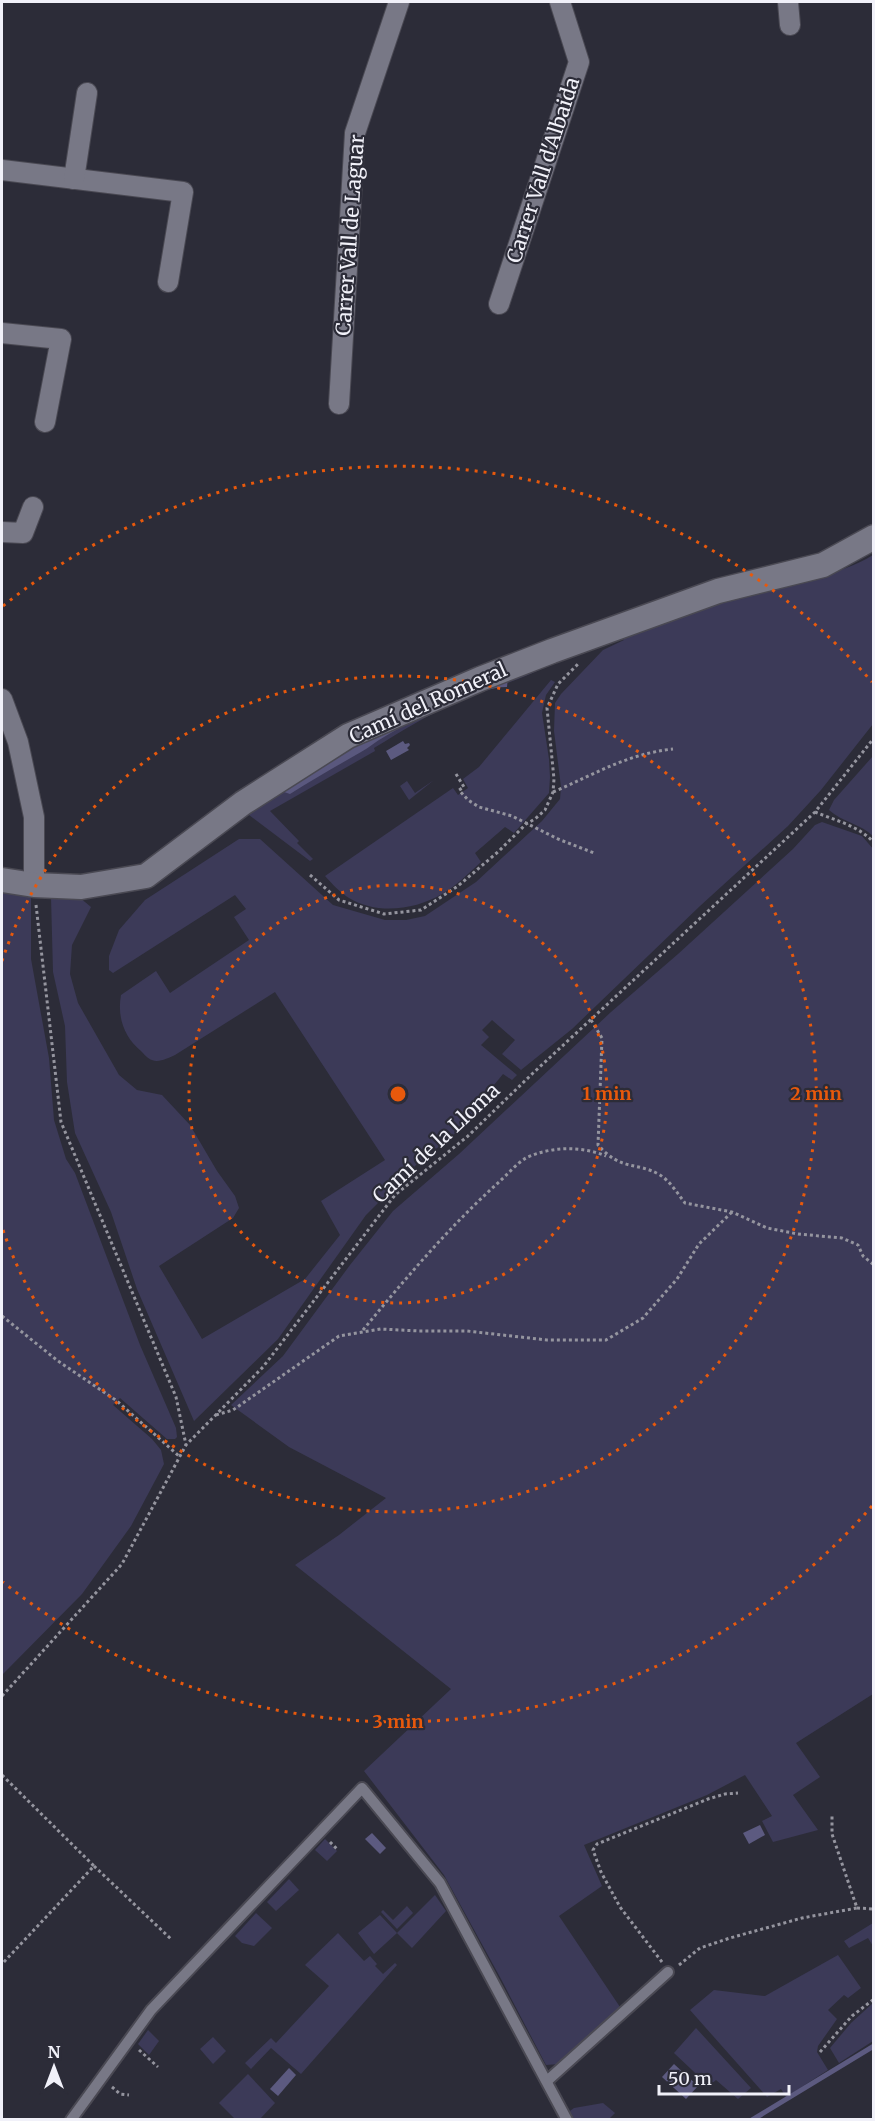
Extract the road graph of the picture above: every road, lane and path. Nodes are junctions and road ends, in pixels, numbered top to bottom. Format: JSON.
{"nodes":[{"id":1,"x":399,"y":2,"type":"edge"},
{"id":2,"x":560,"y":2,"type":"edge"},
{"id":3,"x":788,"y":2,"type":"edge"},
{"id":4,"x":790,"y":25,"type":"dead end"},
{"id":5,"x":87,"y":93,"type":"dead end"},
{"id":6,"x":2,"y":170,"type":"edge"},
{"id":7,"x":74,"y":178,"type":"junction"},
{"id":8,"x":168,"y":282,"type":"dead end"},
{"id":9,"x":499,"y":304,"type":"dead end"},
{"id":10,"x":2,"y":333,"type":"edge"},
{"id":11,"x":339,"y":404,"type":"dead end"},
{"id":12,"x":45,"y":422,"type":"dead end"},
{"id":13,"x":33,"y":507,"type":"dead end"},
{"id":14,"x":2,"y":532,"type":"edge"},
{"id":15,"x":873,"y":537,"type":"edge"},
{"id":16,"x":590,"y":637,"type":"junction"},
{"id":17,"x":2,"y":699,"type":"edge"},
{"id":18,"x":873,"y":738,"type":"edge"},
{"id":19,"x":673,"y":749,"type":"dead end"},
{"id":20,"x":456,"y":774,"type":"dead end"},
{"id":21,"x":554,"y":792,"type":"junction"},
{"id":22,"x":815,"y":812,"type":"junction"},
{"id":23,"x":526,"y":824,"type":"junction"},
{"id":24,"x":873,"y":843,"type":"edge"},
{"id":25,"x":594,"y":853,"type":"dead end"},
{"id":26,"x":310,"y":875,"type":"dead end"},
{"id":27,"x":2,"y":880,"type":"edge"},
{"id":28,"x":34,"y":885,"type":"junction"},
{"id":29,"x":591,"y":1020,"type":"junction"},
{"id":30,"x":609,"y":1157,"type":"junction"},
{"id":31,"x":732,"y":1212,"type":"junction"},
{"id":32,"x":873,"y":1264,"type":"edge"},
{"id":33,"x":2,"y":1316,"type":"edge"},
{"id":34,"x":362,"y":1332,"type":"junction"},
{"id":35,"x":215,"y":1416,"type":"junction"},
{"id":36,"x":186,"y":1445,"type":"junction"},
{"id":37,"x":180,"y":1456,"type":"junction"},
{"id":38,"x":2,"y":1696,"type":"edge"},
{"id":39,"x":2,"y":1775,"type":"edge"},
{"id":40,"x":738,"y":1793,"type":"dead end"},
{"id":41,"x":832,"y":1815,"type":"dead end"},
{"id":42,"x":94,"y":1866,"type":"junction"},
{"id":43,"x":857,"y":1908,"type":"junction"},
{"id":44,"x":873,"y":1909,"type":"edge"},
{"id":45,"x":172,"y":1940,"type":"dead end"},
{"id":46,"x":2,"y":1964,"type":"edge"},
{"id":47,"x":668,"y":1972,"type":"junction"},
{"id":48,"x":873,"y":1999,"type":"edge"},
{"id":49,"x":129,"y":2041,"type":"junction"},
{"id":50,"x":820,"y":2052,"type":"dead end"},
{"id":51,"x":158,"y":2067,"type":"dead end"},
{"id":52,"x":103,"y":2077,"type":"junction"},
{"id":53,"x":547,"y":2081,"type":"junction"},
{"id":54,"x":129,"y":2095,"type":"dead end"},
{"id":55,"x":71,"y":2120,"type":"edge"},
{"id":56,"x":567,"y":2120,"type":"edge"}],
"edges":[{"from":1,"to":11,"type":"street","name":"Carrer Vall de Laguar"},
{"from":2,"to":9,"type":"street","name":"Carrer Vall d'Albaida"},
{"from":3,"to":4,"type":"street"},
{"from":5,"to":7,"type":"street"},
{"from":6,"to":7,"type":"street"},
{"from":7,"to":8,"type":"street"},
{"from":10,"to":12,"type":"street"},
{"from":13,"to":14,"type":"street"},
{"from":15,"to":16,"type":"street","name":"Camí del Romeral"},
{"from":16,"to":21,"type":"path"},
{"from":16,"to":28,"type":"street","name":"Camí del Romeral"},
{"from":17,"to":28,"type":"street"},
{"from":18,"to":22,"type":"path","name":"Camí de la Lloma"},
{"from":19,"to":21,"type":"path"},
{"from":20,"to":23,"type":"path"},
{"from":21,"to":23,"type":"path"},
{"from":22,"to":24,"type":"path"},
{"from":22,"to":29,"type":"path","name":"Camí de la Lloma"},
{"from":23,"to":25,"type":"path"},
{"from":23,"to":26,"type":"path"},
{"from":27,"to":28,"type":"street","name":"Camí del Romeral"},
{"from":28,"to":36,"type":"path"},
{"from":29,"to":30,"type":"path"},
{"from":29,"to":35,"type":"path","name":"Camí de la Lloma"},
{"from":30,"to":31,"type":"path"},
{"from":30,"to":34,"type":"path"},
{"from":31,"to":32,"type":"path"},
{"from":31,"to":34,"type":"path"},
{"from":33,"to":37,"type":"path"},
{"from":34,"to":35,"type":"path"},
{"from":35,"to":36,"type":"path","name":"Camí de la Lloma"},
{"from":36,"to":37,"type":"path","name":"Camí de la Lloma"},
{"from":37,"to":38,"type":"path","name":"Camí de la Lloma"},
{"from":39,"to":42,"type":"path"},
{"from":40,"to":47,"type":"path"},
{"from":41,"to":43,"type":"path"},
{"from":42,"to":45,"type":"path"},
{"from":42,"to":46,"type":"path"},
{"from":43,"to":44,"type":"path"},
{"from":43,"to":47,"type":"path"},
{"from":47,"to":53,"type":"lane"},
{"from":48,"to":50,"type":"path"},
{"from":49,"to":51,"type":"path"},
{"from":49,"to":52,"type":"lane"},
{"from":49,"to":53,"type":"lane"},
{"from":52,"to":54,"type":"path"},
{"from":52,"to":55,"type":"lane"},
{"from":53,"to":56,"type":"lane"}]}
